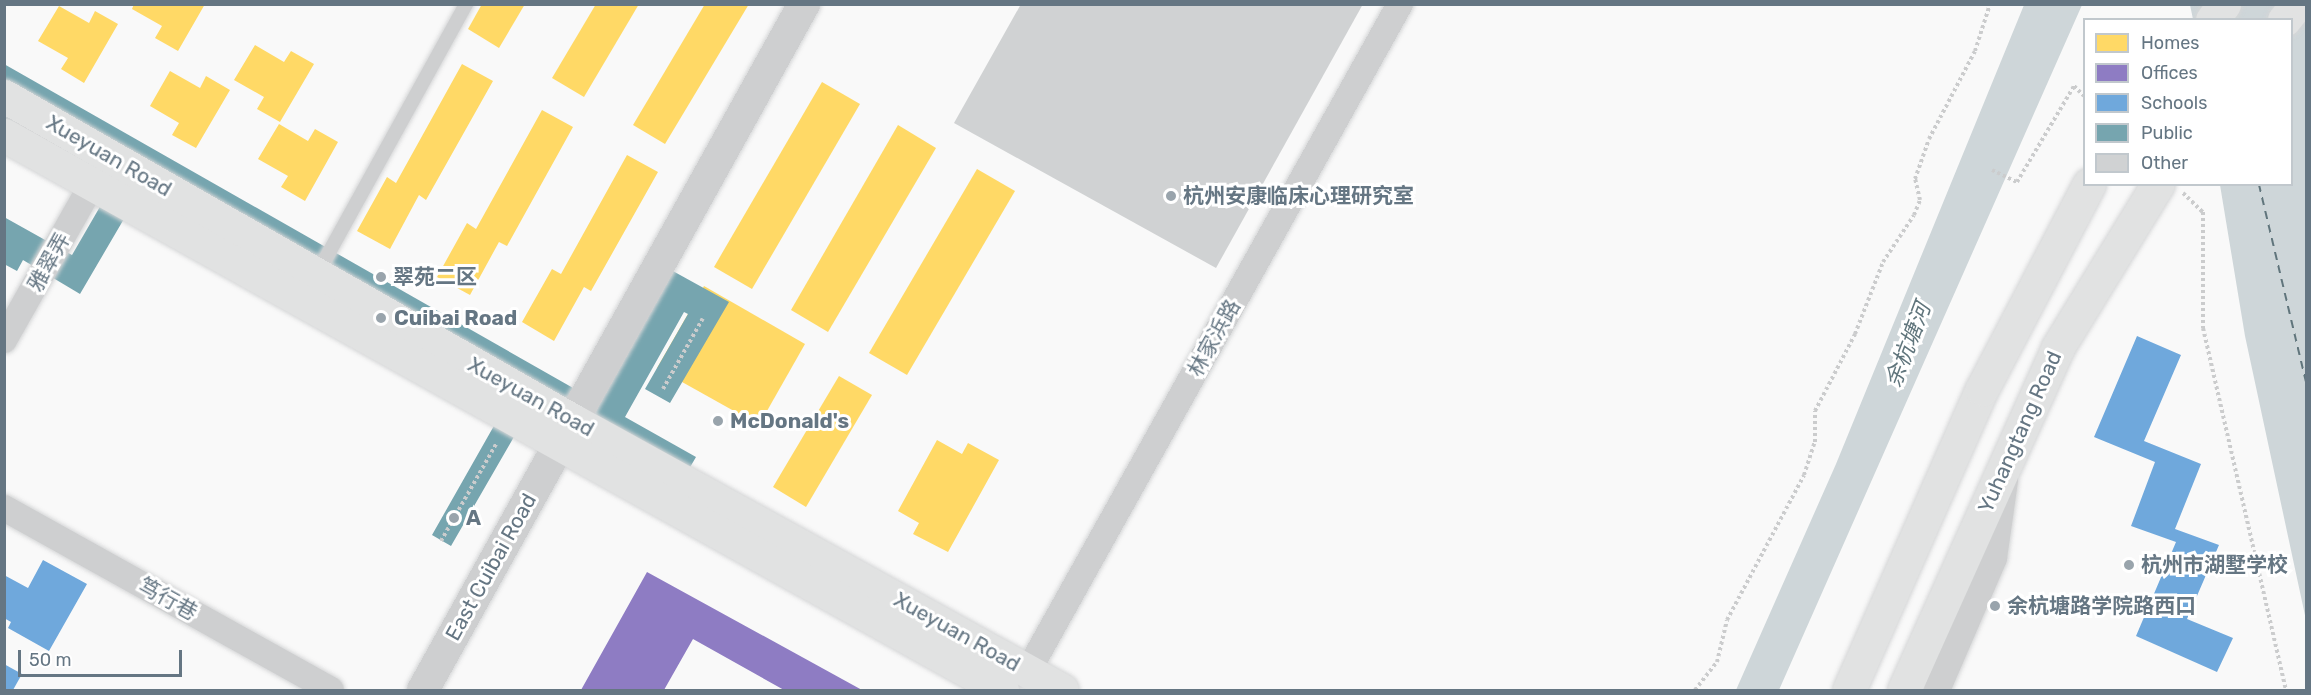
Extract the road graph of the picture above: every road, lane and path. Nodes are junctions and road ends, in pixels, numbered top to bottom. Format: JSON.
{"nodes":[{"id":1,"x":466,"y":4,"type":"edge"},
{"id":2,"x":804,"y":4,"type":"edge"},
{"id":3,"x":1400,"y":4,"type":"edge"},
{"id":4,"x":1990,"y":4,"type":"edge"},
{"id":5,"x":2224,"y":4,"type":"edge"},
{"id":6,"x":2296,"y":4,"type":"edge"},
{"id":7,"x":2214,"y":18,"type":"edge"},
{"id":8,"x":2286,"y":18,"type":"edge"},
{"id":9,"x":2083,"y":94,"type":"edge"},
{"id":10,"x":4,"y":96,"type":"edge"},
{"id":11,"x":4,"y":135,"type":"edge"},
{"id":12,"x":1992,"y":170,"type":"dead end"},
{"id":13,"x":93,"y":183,"type":"junction"},
{"id":14,"x":2157,"y":186,"type":"edge"},
{"id":15,"x":2177,"y":186,"type":"edge"},
{"id":16,"x":2081,"y":197,"type":"edge"},
{"id":17,"x":316,"y":276,"type":"junction"},
{"id":18,"x":703,"y":318,"type":"dead end"},
{"id":19,"x":4,"y":340,"type":"edge"},
{"id":20,"x":663,"y":389,"type":"dead end"},
{"id":21,"x":566,"y":433,"type":"junction"},
{"id":22,"x":496,"y":444,"type":"dead end"},
{"id":23,"x":2009,"y":454,"type":"junction"},
{"id":24,"x":4,"y":508,"type":"edge"},
{"id":25,"x":441,"y":541,"type":"dead end"},
{"id":26,"x":1028,"y":671,"type":"junction"},
{"id":27,"x":987,"y":687,"type":"edge"},
{"id":28,"x":331,"y":690,"type":"edge"},
{"id":29,"x":423,"y":690,"type":"edge"},
{"id":30,"x":1062,"y":690,"type":"edge"},
{"id":31,"x":1695,"y":690,"type":"edge"},
{"id":32,"x":1849,"y":690,"type":"edge"},
{"id":33,"x":1904,"y":690,"type":"edge"},
{"id":34,"x":1937,"y":690,"type":"edge"},
{"id":35,"x":2286,"y":690,"type":"edge"}],
"edges":[{"from":1,"to":17,"type":"lane"},
{"from":2,"to":21,"type":"street"},
{"from":3,"to":26,"type":"street","name":"林家浜路"},
{"from":4,"to":31,"type":"path"},
{"from":5,"to":7,"type":"main road"},
{"from":6,"to":8,"type":"main road"},
{"from":9,"to":12,"type":"path"},
{"from":10,"to":17,"type":"main road","name":"Xueyuan Road"},
{"from":11,"to":13,"type":"main road","name":"Xueyuan Road"},
{"from":13,"to":19,"type":"street","name":"雅翠弄"},
{"from":13,"to":21,"type":"main road","name":"Xueyuan Road"},
{"from":14,"to":23,"type":"main road","name":"Yuhangtang Road"},
{"from":15,"to":35,"type":"path"},
{"from":16,"to":32,"type":"main road"},
{"from":17,"to":21,"type":"main road","name":"Xueyuan Road"},
{"from":18,"to":20,"type":"path"},
{"from":21,"to":26,"type":"main road","name":"Xueyuan Road"},
{"from":21,"to":27,"type":"main road","name":"Xueyuan Road"},
{"from":21,"to":29,"type":"street","name":"East Cuibai Road"},
{"from":22,"to":25,"type":"path"},
{"from":23,"to":33,"type":"main road","name":"Yuhangtang Road"},
{"from":23,"to":34,"type":"street"},
{"from":24,"to":28,"type":"street","name":"笃行巷"},
{"from":26,"to":30,"type":"main road","name":"Xueyuan Road"}]}
